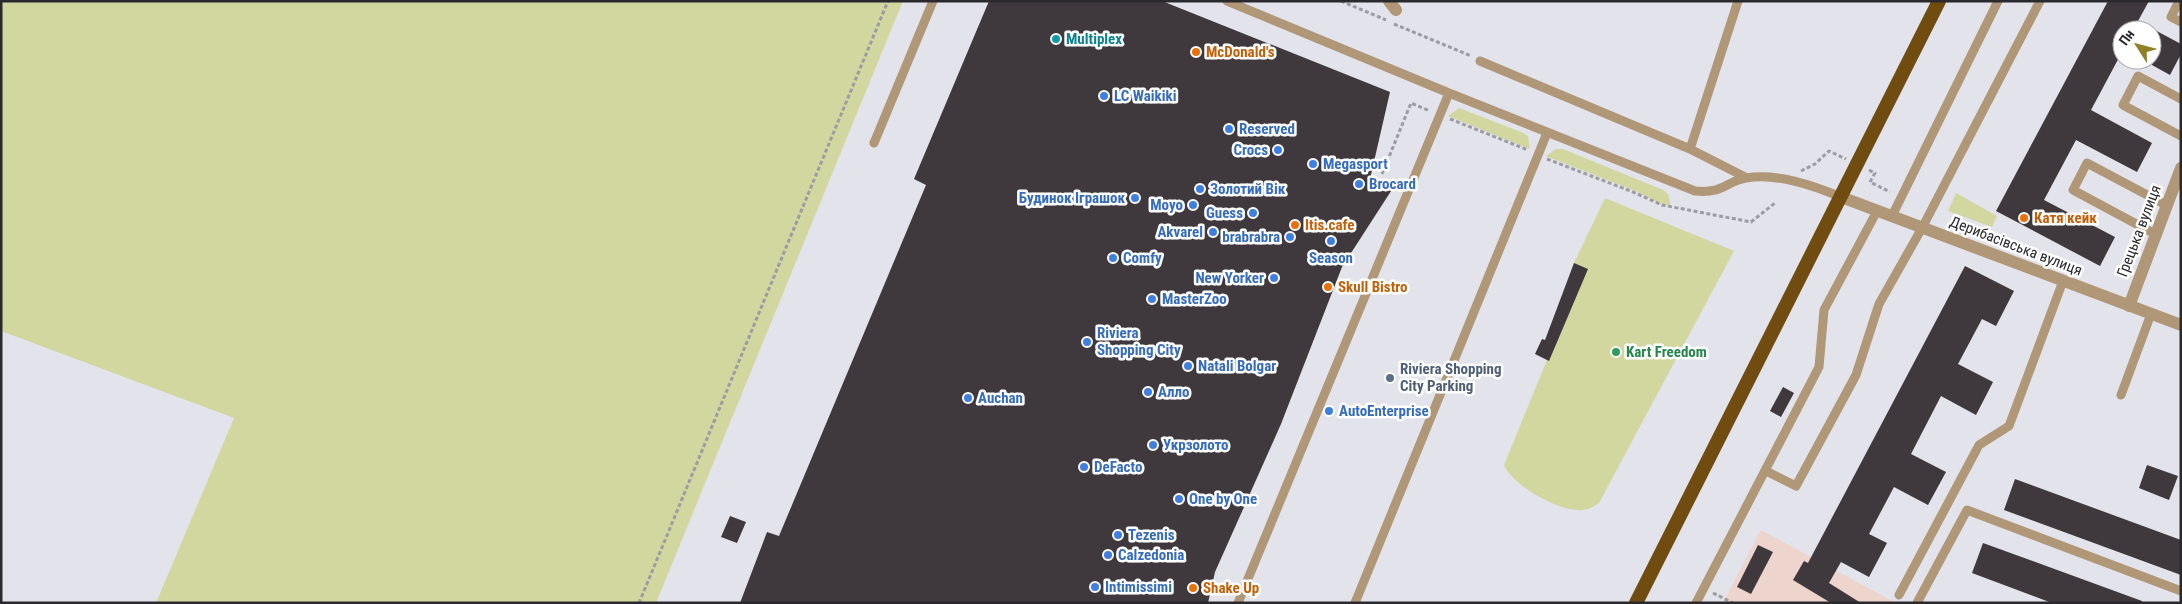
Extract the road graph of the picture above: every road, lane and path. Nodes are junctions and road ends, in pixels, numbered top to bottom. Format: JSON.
{"nodes":[{"id":1,"x":888,"y":1,"type":"edge"},
{"id":2,"x":933,"y":1,"type":"edge"},
{"id":3,"x":1226,"y":1,"type":"edge"},
{"id":4,"x":1341,"y":1,"type":"edge"},
{"id":5,"x":1738,"y":1,"type":"edge"},
{"id":6,"x":1939,"y":1,"type":"edge"},
{"id":7,"x":1998,"y":1,"type":"edge"},
{"id":8,"x":2040,"y":1,"type":"edge"},
{"id":9,"x":2179,"y":1,"type":"edge"},
{"id":10,"x":2181,"y":22,"type":"edge"},
{"id":11,"x":1480,"y":60,"type":"joint"},
{"id":12,"x":1450,"y":93,"type":"junction"},
{"id":13,"x":2181,"y":99,"type":"edge"},
{"id":14,"x":1430,"y":111,"type":"dead end"},
{"id":15,"x":1447,"y":118,"type":"dead end"},
{"id":16,"x":1547,"y":133,"type":"junction"},
{"id":17,"x":2181,"y":136,"type":"edge"},
{"id":18,"x":874,"y":143,"type":"dead end"},
{"id":19,"x":1690,"y":149,"type":"junction"},
{"id":20,"x":1530,"y":151,"type":"dead end"},
{"id":21,"x":1829,"y":151,"type":"dead end"},
{"id":22,"x":1546,"y":158,"type":"dead end"},
{"id":23,"x":2181,"y":168,"type":"edge"},
{"id":24,"x":1794,"y":172,"type":"dead end"},
{"id":25,"x":1875,"y":173,"type":"dead end"},
{"id":26,"x":1382,"y":174,"type":"dead end"},
{"id":27,"x":1746,"y":178,"type":"junction"},
{"id":28,"x":1870,"y":182,"type":"dead end"},
{"id":29,"x":1840,"y":197,"type":"junction"},
{"id":30,"x":1775,"y":203,"type":"dead end"},
{"id":31,"x":2166,"y":206,"type":"junction"},
{"id":32,"x":1877,"y":211,"type":"junction"},
{"id":33,"x":1892,"y":216,"type":"junction"},
{"id":34,"x":1922,"y":228,"type":"junction"},
{"id":35,"x":2155,"y":234,"type":"junction"},
{"id":36,"x":2063,"y":281,"type":"junction"},
{"id":37,"x":2129,"y":306,"type":"junction"},
{"id":38,"x":2151,"y":314,"type":"junction"},
{"id":39,"x":2181,"y":325,"type":"edge"},
{"id":40,"x":2121,"y":395,"type":"dead end"},
{"id":41,"x":1766,"y":471,"type":"junction"},
{"id":42,"x":1704,"y":589,"type":"junction"},
{"id":43,"x":2181,"y":591,"type":"edge"},
{"id":44,"x":1899,"y":595,"type":"dead end"},
{"id":45,"x":640,"y":603,"type":"edge"},
{"id":46,"x":1238,"y":603,"type":"edge"},
{"id":47,"x":1354,"y":603,"type":"edge"},
{"id":48,"x":1636,"y":603,"type":"edge"},
{"id":49,"x":1696,"y":603,"type":"edge"},
{"id":50,"x":1732,"y":603,"type":"edge"},
{"id":51,"x":1917,"y":603,"type":"edge"}],
"edges":[{"from":1,"to":45,"type":"path"},
{"from":2,"to":18,"type":"lane"},
{"from":3,"to":12,"type":"lane"},
{"from":4,"to":11,"type":"path"},
{"from":5,"to":19,"type":"lane"},
{"from":6,"to":29,"type":"highway"},
{"from":7,"to":33,"type":"lane"},
{"from":8,"to":34,"type":"lane"},
{"from":9,"to":10,"type":"lane"},
{"from":11,"to":19,"type":"lane"},
{"from":12,"to":16,"type":"lane"},
{"from":12,"to":46,"type":"lane"},
{"from":13,"to":17,"type":"lane"},
{"from":14,"to":26,"type":"path"},
{"from":15,"to":20,"type":"path"},
{"from":16,"to":27,"type":"lane"},
{"from":16,"to":47,"type":"lane"},
{"from":19,"to":27,"type":"lane"},
{"from":21,"to":24,"type":"path"},
{"from":22,"to":30,"type":"path"},
{"from":23,"to":31,"type":"street","name":"Грецька вулиця"},
{"from":25,"to":28,"type":"path"},
{"from":27,"to":29,"type":"lane"},
{"from":29,"to":32,"type":"street","name":"Дерибасівська вулиця"},
{"from":29,"to":48,"type":"highway"},
{"from":31,"to":35,"type":"street","name":"Грецька вулиця"},
{"from":31,"to":35,"type":"lane"},
{"from":32,"to":33,"type":"street","name":"Дерибасівська вулиця"},
{"from":32,"to":41,"type":"lane"},
{"from":33,"to":34,"type":"street","name":"Дерибасівська вулиця"},
{"from":34,"to":36,"type":"street","name":"Дерибасівська вулиця"},
{"from":34,"to":41,"type":"lane"},
{"from":35,"to":37,"type":"street","name":"Грецька вулиця"},
{"from":36,"to":37,"type":"street","name":"Дерибасівська вулиця"},
{"from":36,"to":44,"type":"lane"},
{"from":37,"to":38,"type":"street","name":"Дерибасівська вулиця"},
{"from":38,"to":39,"type":"street","name":"Дерибасівська вулиця"},
{"from":38,"to":40,"type":"lane"},
{"from":41,"to":42,"type":"lane"},
{"from":42,"to":49,"type":"lane"},
{"from":42,"to":50,"type":"path"},
{"from":43,"to":51,"type":"lane"}]}
